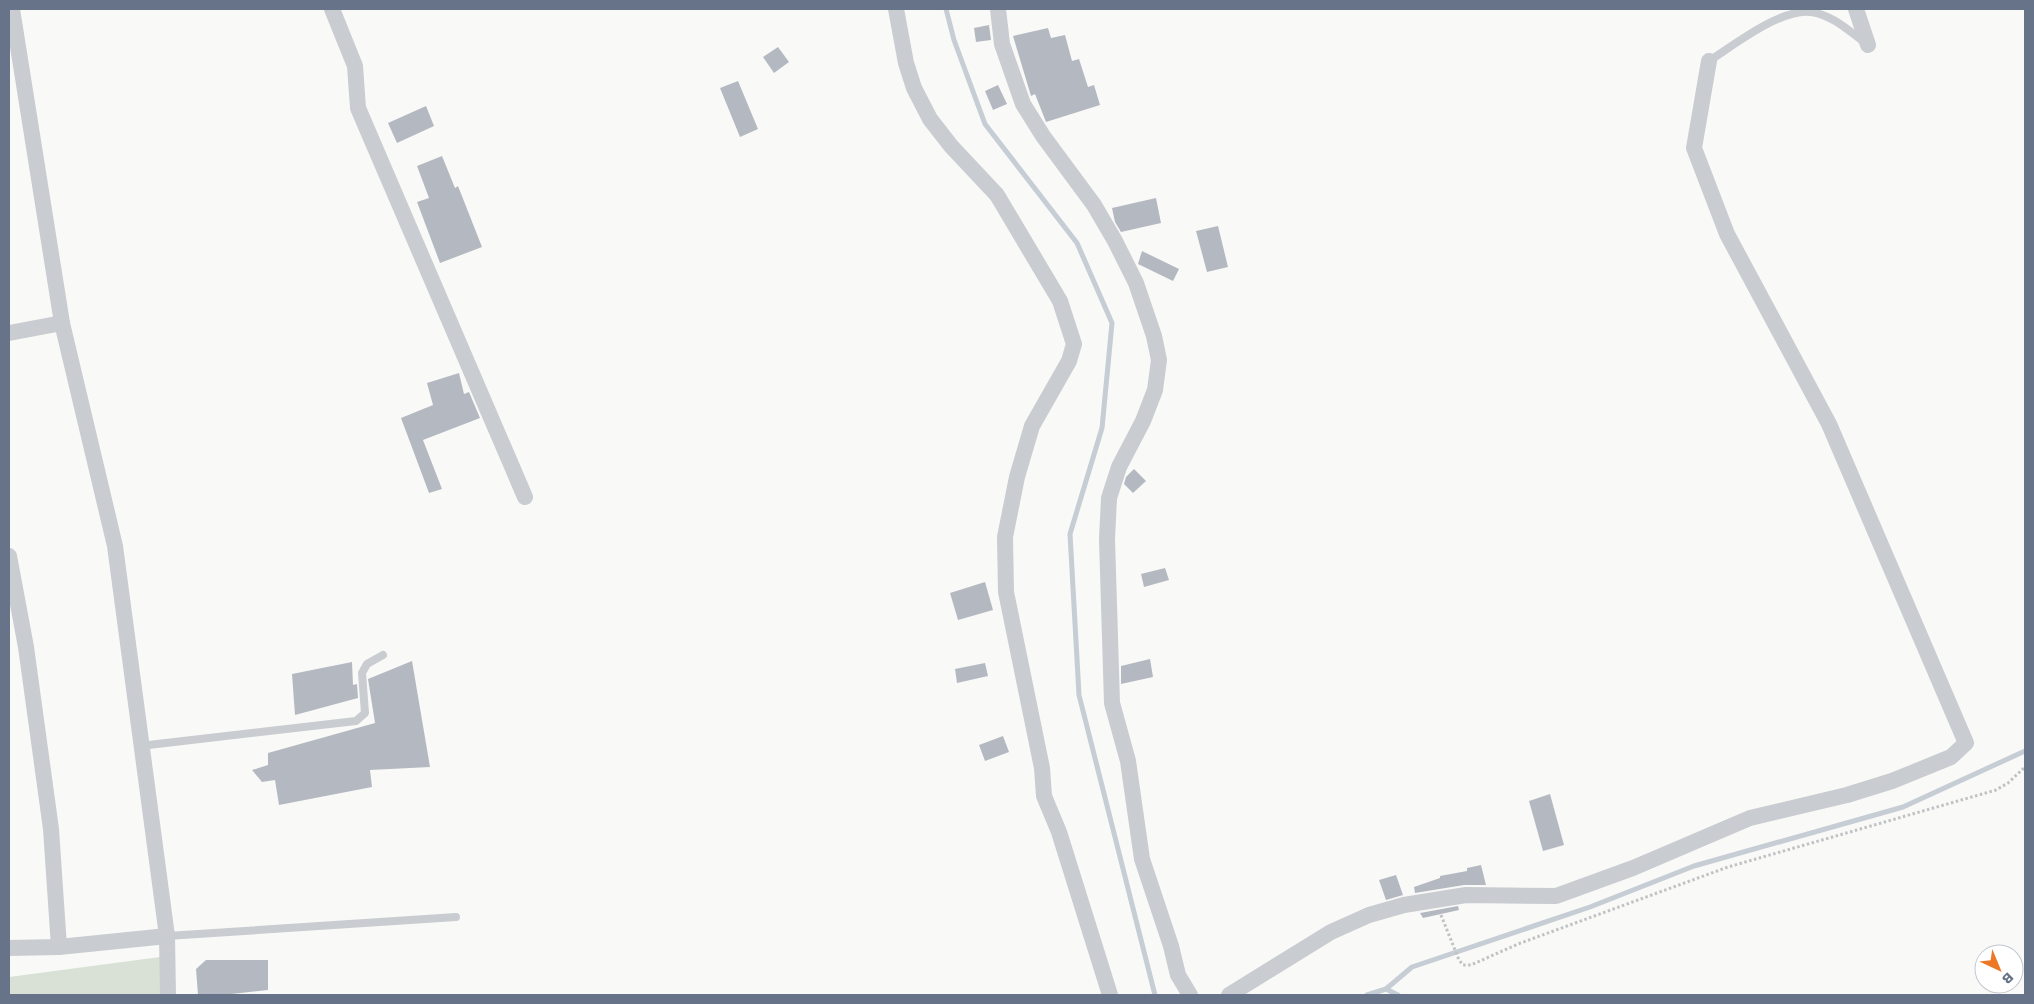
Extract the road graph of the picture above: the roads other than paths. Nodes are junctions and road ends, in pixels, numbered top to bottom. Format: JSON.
{"nodes":[{"id":1,"x":11,"y":9,"type":"edge"},
{"id":2,"x":332,"y":9,"type":"edge"},
{"id":3,"x":896,"y":9,"type":"edge"},
{"id":4,"x":998,"y":9,"type":"edge"},
{"id":5,"x":1856,"y":9,"type":"edge"},
{"id":6,"x":1868,"y":45,"type":"joint"},
{"id":7,"x":1710,"y":61,"type":"joint"},
{"id":8,"x":62,"y":323,"type":"junction"},
{"id":9,"x":9,"y":333,"type":"edge"},
{"id":10,"x":526,"y":497,"type":"dead end"},
{"id":11,"x":9,"y":556,"type":"edge"},
{"id":12,"x":383,"y":655,"type":"dead end"},
{"id":13,"x":140,"y":746,"type":"junction"},
{"id":14,"x":456,"y":917,"type":"dead end"},
{"id":15,"x":167,"y":936,"type":"junction"},
{"id":16,"x":59,"y":947,"type":"junction"},
{"id":17,"x":9,"y":948,"type":"edge"},
{"id":18,"x":168,"y":995,"type":"edge"},
{"id":19,"x":1110,"y":995,"type":"edge"},
{"id":20,"x":1190,"y":995,"type":"edge"},
{"id":21,"x":1229,"y":995,"type":"edge"}],
"edges":[{"from":1,"to":8,"type":"street"},
{"from":2,"to":10,"type":"street"},
{"from":3,"to":19,"type":"street"},
{"from":4,"to":20,"type":"street"},
{"from":5,"to":6,"type":"street"},
{"from":6,"to":7,"type":"lane"},
{"from":7,"to":21,"type":"street"},
{"from":8,"to":9,"type":"street"},
{"from":8,"to":13,"type":"street"},
{"from":11,"to":16,"type":"street"},
{"from":12,"to":13,"type":"lane"},
{"from":13,"to":15,"type":"street"},
{"from":14,"to":15,"type":"lane"},
{"from":15,"to":16,"type":"street"},
{"from":15,"to":18,"type":"street"},
{"from":16,"to":17,"type":"street"}]}
